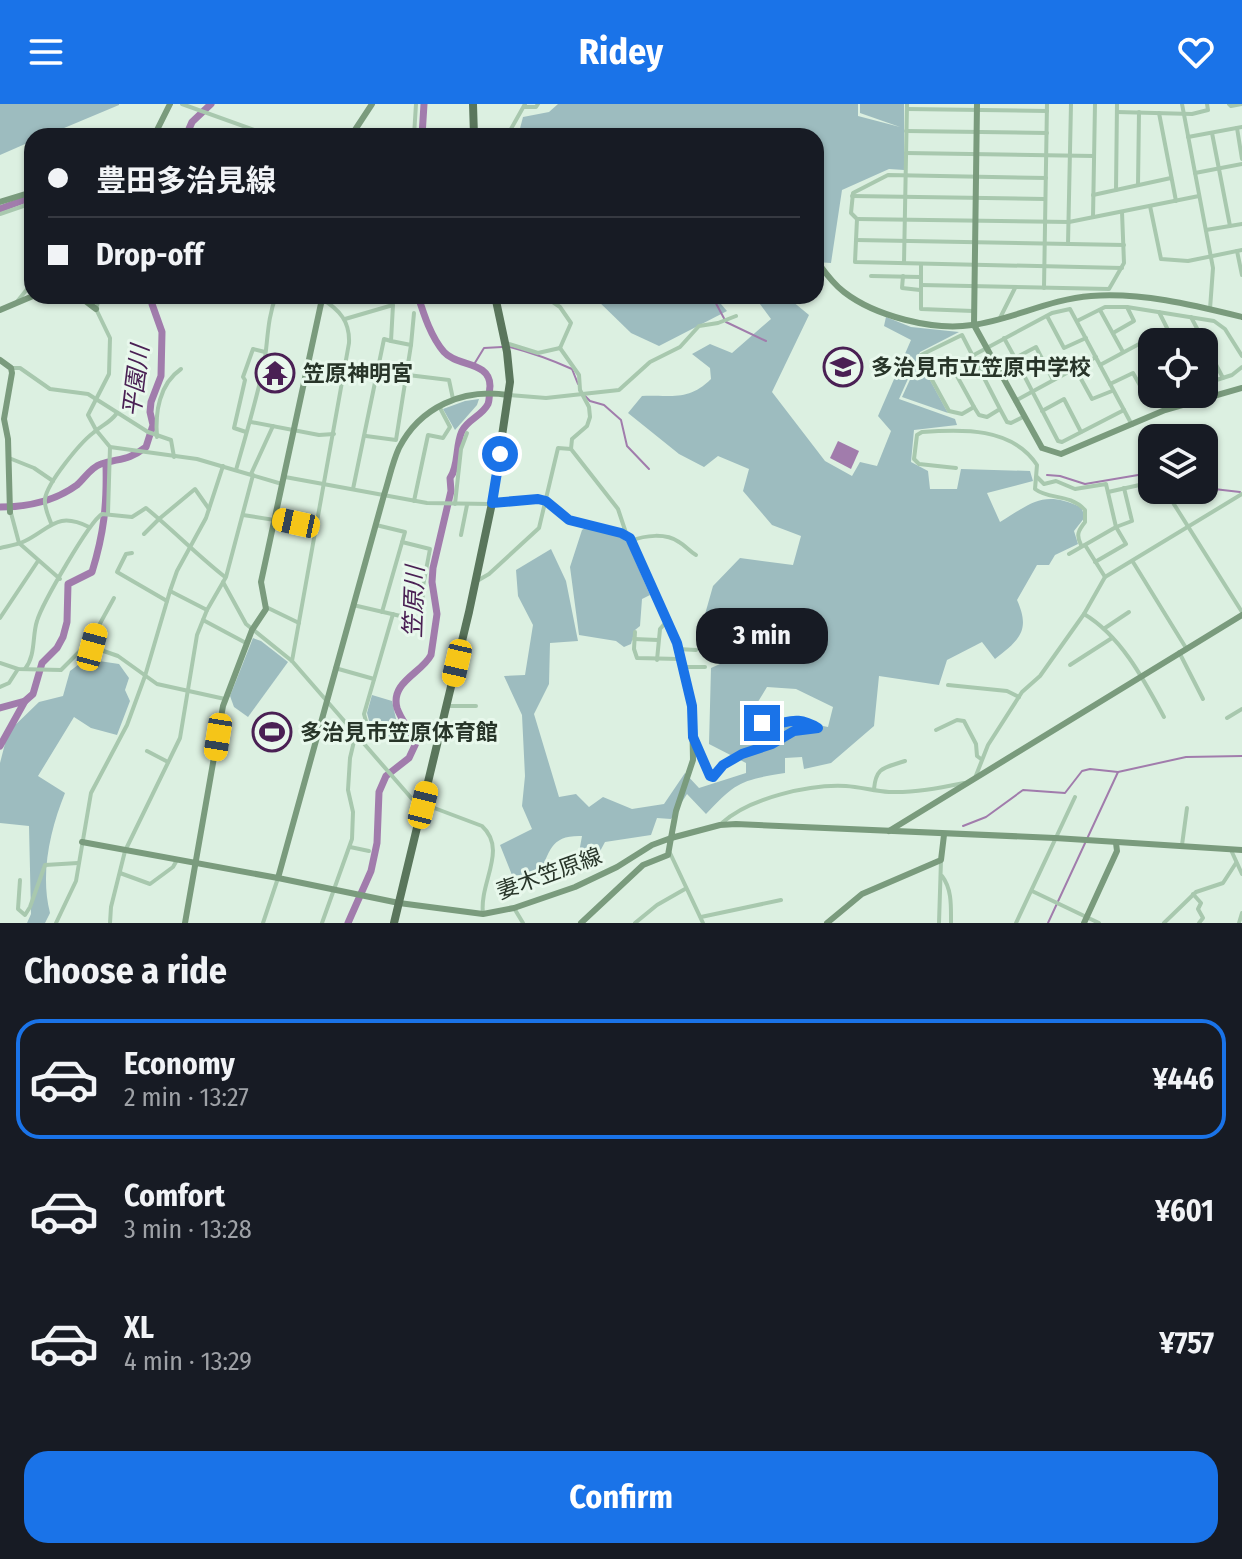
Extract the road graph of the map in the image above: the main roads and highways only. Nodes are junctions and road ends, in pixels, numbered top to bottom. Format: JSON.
{"nodes":[{"id":1,"x":473,"y":104,"type":"edge"},
{"id":2,"x":474,"y":128,"type":"edge"},
{"id":3,"x":497,"y":304,"type":"edge"},
{"id":4,"x":398,"y":922,"type":"edge"}],
"edges":[{"from":1,"to":2,"type":"main road"},
{"from":3,"to":4,"type":"main road"}]}
